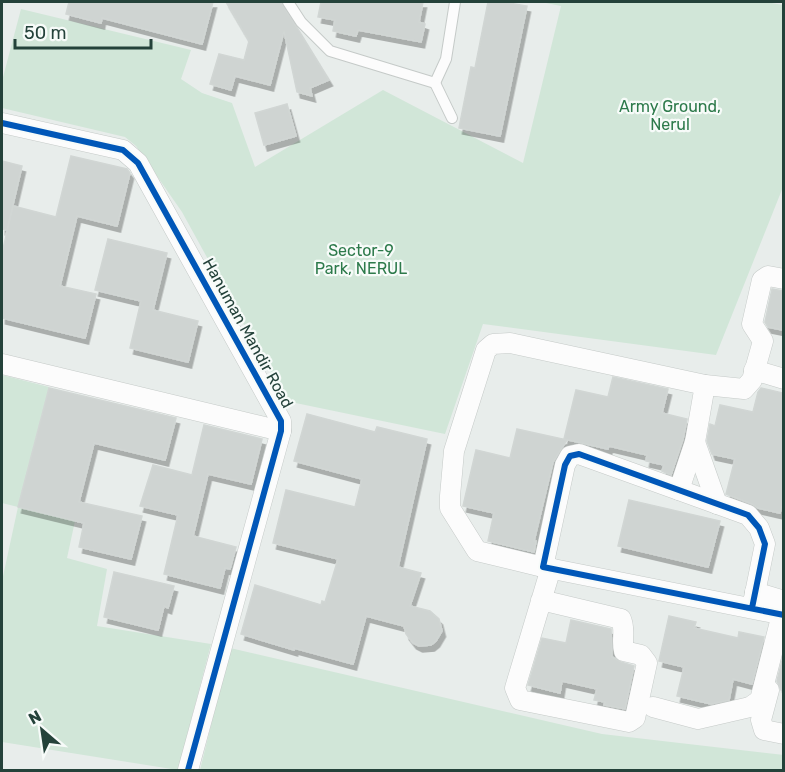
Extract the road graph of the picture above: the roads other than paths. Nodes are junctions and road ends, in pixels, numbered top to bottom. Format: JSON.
{"nodes":[{"id":1,"x":288,"y":2,"type":"edge"},
{"id":2,"x":455,"y":2,"type":"edge"},
{"id":3,"x":435,"y":83,"type":"junction"},
{"id":4,"x":452,"y":118,"type":"dead end"},
{"id":5,"x":2,"y":123,"type":"edge"},
{"id":6,"x":783,"y":279,"type":"edge"},
{"id":7,"x":2,"y":364,"type":"edge"},
{"id":8,"x":754,"y":370,"type":"junction"},
{"id":9,"x":783,"y":379,"type":"edge"},
{"id":10,"x":705,"y":385,"type":"junction"},
{"id":11,"x":281,"y":431,"type":"junction"},
{"id":12,"x":695,"y":442,"type":"junction"},
{"id":13,"x":679,"y":490,"type":"junction"},
{"id":14,"x":717,"y":504,"type":"junction"},
{"id":15,"x":547,"y":567,"type":"junction"},
{"id":16,"x":541,"y":600,"type":"junction"},
{"id":17,"x":754,"y":600,"type":"junction"},
{"id":18,"x":783,"y":610,"type":"edge"},
{"id":19,"x":783,"y":663,"type":"edge"},
{"id":20,"x":653,"y":707,"type":"dead end"},
{"id":21,"x":783,"y":734,"type":"edge"},
{"id":22,"x":188,"y":771,"type":"edge"}],
"edges":[{"from":1,"to":3,"type":"lane"},
{"from":2,"to":3,"type":"lane"},
{"from":3,"to":4,"type":"lane"},
{"from":5,"to":11,"type":"street","name":"Hanuman Mandir Road"},
{"from":6,"to":8,"type":"street"},
{"from":7,"to":11,"type":"street"},
{"from":8,"to":9,"type":"street"},
{"from":8,"to":10,"type":"street"},
{"from":10,"to":12,"type":"street"},
{"from":10,"to":15,"type":"street"},
{"from":11,"to":22,"type":"street","name":"Hanuman Mandir Road"},
{"from":12,"to":13,"type":"street"},
{"from":12,"to":14,"type":"street"},
{"from":13,"to":14,"type":"street"},
{"from":13,"to":15,"type":"street"},
{"from":14,"to":17,"type":"street"},
{"from":15,"to":16,"type":"street"},
{"from":15,"to":17,"type":"street"},
{"from":16,"to":16,"type":"street"},
{"from":17,"to":18,"type":"street"},
{"from":18,"to":20,"type":"street"},
{"from":19,"to":21,"type":"street"}]}
